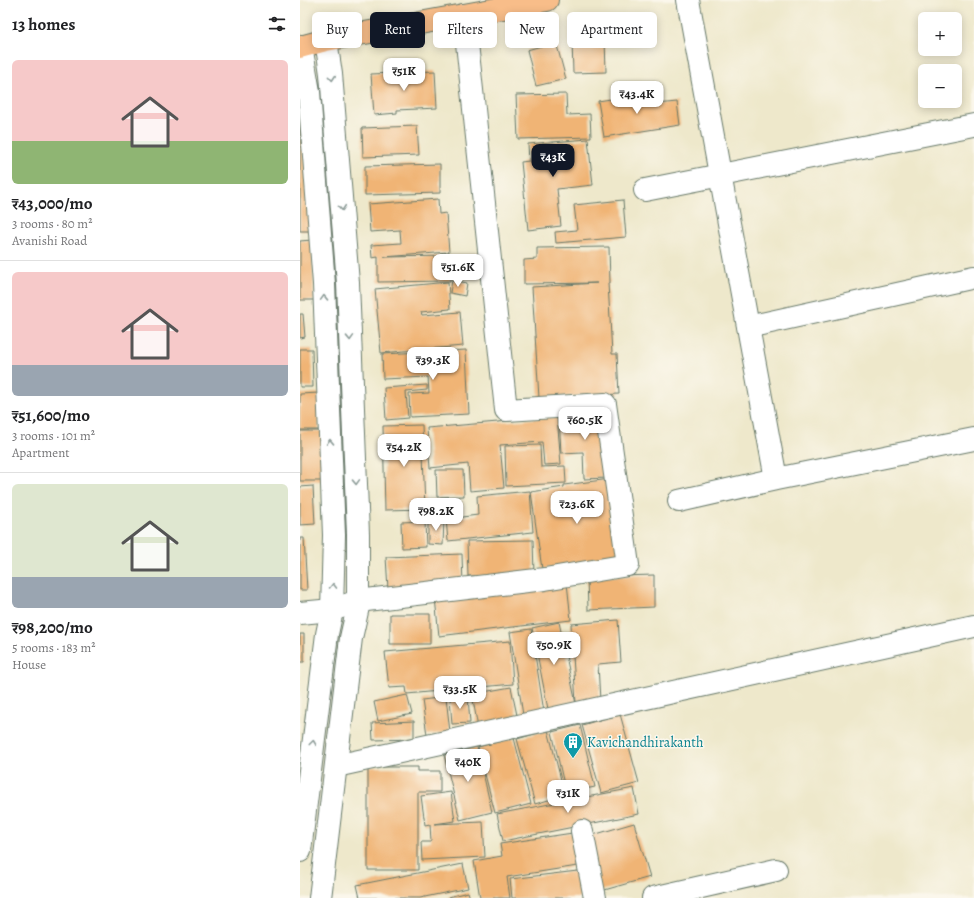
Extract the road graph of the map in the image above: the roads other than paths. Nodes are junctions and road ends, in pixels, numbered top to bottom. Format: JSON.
{"nodes":[{"id":1,"x":547,"y":0,"type":"edge"},
{"id":2,"x":688,"y":0,"type":"edge"},
{"id":3,"x":481,"y":12,"type":"edge"},
{"id":4,"x":433,"y":21,"type":"edge"},
{"id":5,"x":362,"y":33,"type":"edge"},
{"id":6,"x":312,"y":44,"type":"edge"},
{"id":7,"x":300,"y":47,"type":"edge"},
{"id":8,"x":327,"y":48,"type":"edge"},
{"id":9,"x":468,"y":48,"type":"edge"},
{"id":10,"x":974,"y":125,"type":"edge"},
{"id":11,"x":720,"y":175,"type":"junction"},
{"id":12,"x":645,"y":190,"type":"dead end"},
{"id":13,"x":974,"y":277,"type":"edge"},
{"id":14,"x":748,"y":327,"type":"junction"},
{"id":15,"x":974,"y":439,"type":"edge"},
{"id":16,"x":776,"y":479,"type":"junction"},
{"id":17,"x":679,"y":501,"type":"dead end"},
{"id":18,"x":358,"y":601,"type":"junction"},
{"id":19,"x":332,"y":610,"type":"junction"},
{"id":20,"x":300,"y":614,"type":"edge"},
{"id":21,"x":974,"y":626,"type":"edge"},
{"id":22,"x":336,"y":766,"type":"junction"},
{"id":23,"x":582,"y":831,"type":"dead end"},
{"id":24,"x":300,"y":851,"type":"edge"},
{"id":25,"x":776,"y":870,"type":"dead end"},
{"id":26,"x":320,"y":898,"type":"edge"},
{"id":27,"x":595,"y":898,"type":"edge"},
{"id":28,"x":654,"y":898,"type":"edge"}],
"edges":[{"from":1,"to":3,"type":"main road"},
{"from":2,"to":11,"type":"street"},
{"from":4,"to":5,"type":"main road"},
{"from":6,"to":7,"type":"main road"},
{"from":19,"to":7,"type":"street","one_way":true},
{"from":8,"to":18,"type":"street","one_way":true},
{"from":9,"to":18,"type":"street"},
{"from":10,"to":11,"type":"street"},
{"from":11,"to":12,"type":"street"},
{"from":11,"to":14,"type":"street"},
{"from":13,"to":14,"type":"street"},
{"from":14,"to":16,"type":"street"},
{"from":15,"to":16,"type":"street"},
{"from":16,"to":17,"type":"street"},
{"from":18,"to":19,"type":"street"},
{"from":18,"to":22,"type":"street"},
{"from":19,"to":20,"type":"street"},
{"from":24,"to":19,"type":"street","one_way":true},
{"from":21,"to":22,"type":"street"},
{"from":22,"to":26,"type":"street"},
{"from":23,"to":27,"type":"street"},
{"from":25,"to":28,"type":"street"}]}
